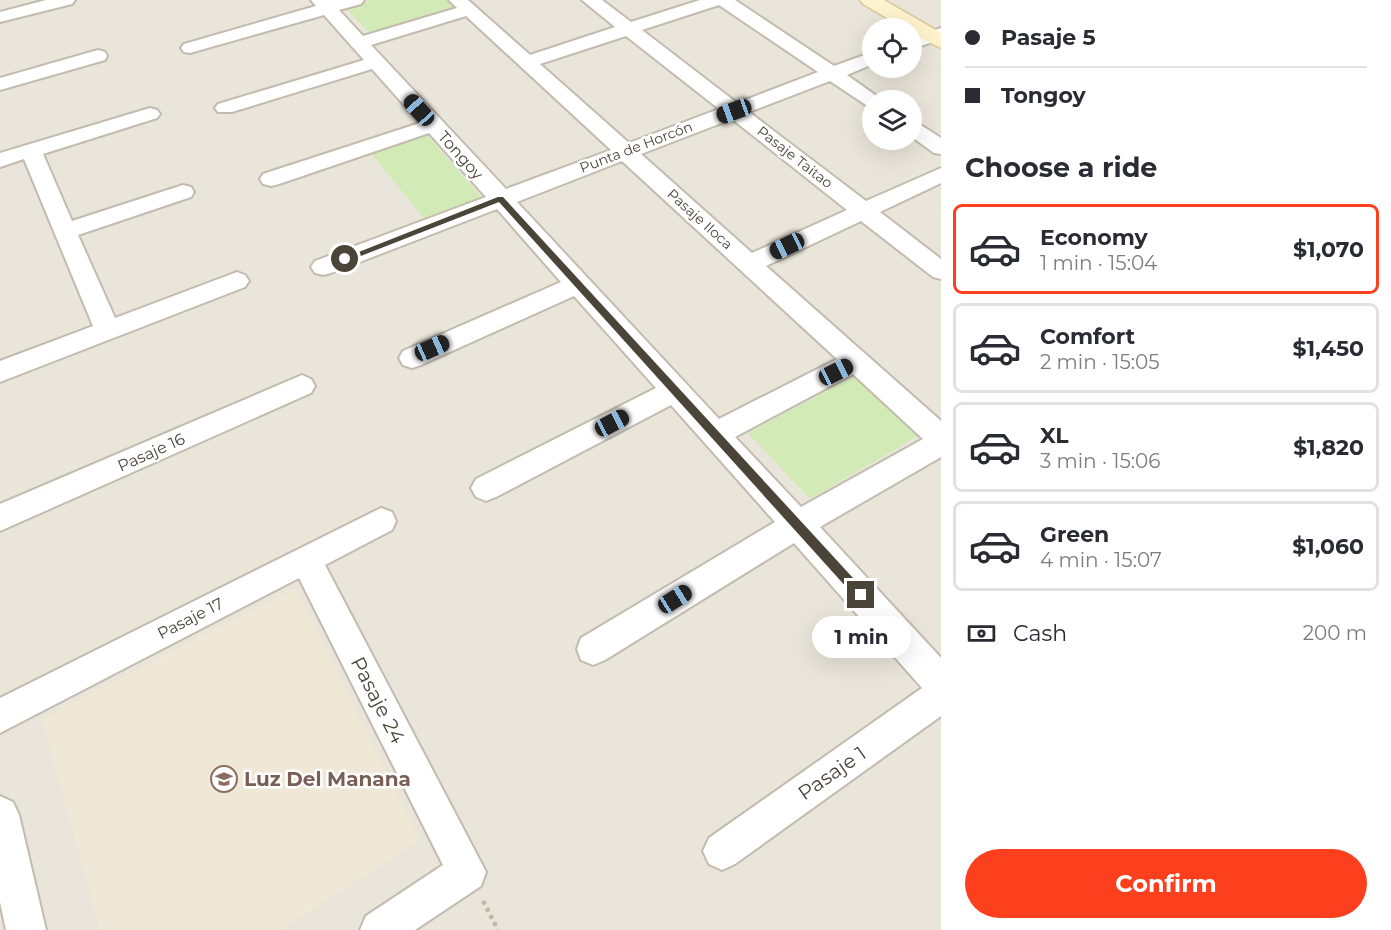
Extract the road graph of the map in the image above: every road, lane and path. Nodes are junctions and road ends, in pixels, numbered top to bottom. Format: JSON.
{"nodes":[{"id":1,"x":66,"y":0,"type":"edge"},
{"id":2,"x":355,"y":0,"type":"edge"},
{"id":3,"x":591,"y":0,"type":"edge"},
{"id":4,"x":717,"y":0,"type":"edge"},
{"id":5,"x":723,"y":0,"type":"edge"},
{"id":6,"x":870,"y":0,"type":"edge"},
{"id":7,"x":323,"y":4,"type":"edge"},
{"id":8,"x":464,"y":5,"type":"edge"},
{"id":9,"x":0,"y":17,"type":"edge"},
{"id":10,"x":628,"y":29,"type":"junction"},
{"id":11,"x":931,"y":39,"type":"edge"},
{"id":12,"x":359,"y":43,"type":"junction"},
{"id":13,"x":190,"y":48,"type":"dead end"},
{"id":14,"x":98,"y":56,"type":"dead end"},
{"id":15,"x":376,"y":62,"type":"junction"},
{"id":16,"x":526,"y":62,"type":"junction"},
{"id":17,"x":862,"y":62,"type":"edge"},
{"id":18,"x":832,"y":74,"type":"junction"},
{"id":19,"x":0,"y":84,"type":"edge"},
{"id":20,"x":862,"y":94,"type":"edge"},
{"id":21,"x":225,"y":108,"type":"dead end"},
{"id":22,"x":734,"y":111,"type":"junction"},
{"id":23,"x":150,"y":114,"type":"dead end"},
{"id":24,"x":434,"y":125,"type":"junction"},
{"id":25,"x":922,"y":135,"type":"edge"},
{"id":26,"x":941,"y":148,"type":"edge"},
{"id":27,"x":31,"y":151,"type":"junction"},
{"id":28,"x":625,"y":152,"type":"junction"},
{"id":29,"x":0,"y":160,"type":"edge"},
{"id":30,"x":941,"y":175,"type":"edge"},
{"id":31,"x":271,"y":179,"type":"dead end"},
{"id":32,"x":183,"y":192,"type":"dead end"},
{"id":33,"x":500,"y":198,"type":"junction"},
{"id":34,"x":863,"y":211,"type":"junction"},
{"id":35,"x":65,"y":231,"type":"junction"},
{"id":36,"x":749,"y":264,"type":"junction"},
{"id":37,"x":323,"y":267,"type":"dead end"},
{"id":38,"x":941,"y":271,"type":"edge"},
{"id":39,"x":237,"y":281,"type":"dead end"},
{"id":40,"x":578,"y":284,"type":"junction"},
{"id":41,"x":108,"y":331,"type":"junction"},
{"id":42,"x":412,"y":358,"type":"dead end"},
{"id":43,"x":856,"y":362,"type":"junction"},
{"id":44,"x":0,"y":372,"type":"edge"},
{"id":45,"x":302,"y":386,"type":"dead end"},
{"id":46,"x":675,"y":390,"type":"junction"},
{"id":47,"x":715,"y":434,"type":"junction"},
{"id":48,"x":941,"y":440,"type":"edge"},
{"id":49,"x":486,"y":488,"type":"dead end"},
{"id":50,"x":0,"y":518,"type":"edge"},
{"id":51,"x":381,"y":521,"type":"dead end"},
{"id":52,"x":797,"y":525,"type":"junction"},
{"id":53,"x":306,"y":560,"type":"junction"},
{"id":54,"x":593,"y":649,"type":"dead end"},
{"id":55,"x":941,"y":683,"type":"edge"},
{"id":56,"x":941,"y":695,"type":"edge"},
{"id":57,"x":0,"y":716,"type":"edge"},
{"id":58,"x":0,"y":817,"type":"edge"},
{"id":59,"x":722,"y":850,"type":"dead end"},
{"id":60,"x":26,"y":930,"type":"edge"},
{"id":61,"x":380,"y":930,"type":"edge"}],
"edges":[{"from":1,"to":9,"type":"street"},
{"from":2,"to":7,"type":"street"},
{"from":3,"to":10,"type":"street","name":"Pasaje Taitao"},
{"from":4,"to":10,"type":"street"},
{"from":5,"to":18,"type":"street"},
{"from":6,"to":11,"type":"street"},
{"from":7,"to":12,"type":"street","name":"Tongoy"},
{"from":7,"to":13,"type":"street"},
{"from":8,"to":12,"type":"street"},
{"from":8,"to":16,"type":"street","name":"Pasaje Iloca"},
{"from":10,"to":16,"type":"street"},
{"from":10,"to":22,"type":"street","name":"Pasaje Taitao"},
{"from":12,"to":15,"type":"street","name":"Tongoy"},
{"from":14,"to":19,"type":"street"},
{"from":15,"to":21,"type":"street"},
{"from":15,"to":24,"type":"street","name":"Tongoy"},
{"from":16,"to":28,"type":"street","name":"Pasaje Iloca"},
{"from":17,"to":18,"type":"street","name":"Punta de Horcón"},
{"from":18,"to":20,"type":"street"},
{"from":18,"to":22,"type":"street","name":"Punta de Horcón"},
{"from":22,"to":28,"type":"street","name":"Punta de Horcón"},
{"from":22,"to":34,"type":"street","name":"Pasaje Taitao"},
{"from":23,"to":27,"type":"street"},
{"from":24,"to":31,"type":"street"},
{"from":24,"to":33,"type":"street","name":"Tongoy"},
{"from":25,"to":26,"type":"street"},
{"from":27,"to":29,"type":"street"},
{"from":27,"to":35,"type":"street"},
{"from":28,"to":33,"type":"street","name":"Punta de Horcón"},
{"from":28,"to":36,"type":"street","name":"Pasaje Iloca"},
{"from":30,"to":34,"type":"street"},
{"from":32,"to":35,"type":"street"},
{"from":33,"to":37,"type":"street","name":"Punta de Horcón"},
{"from":33,"to":40,"type":"street","name":"Tongoy"},
{"from":34,"to":36,"type":"street"},
{"from":34,"to":38,"type":"street","name":"Pasaje Taitao"},
{"from":35,"to":41,"type":"street"},
{"from":36,"to":43,"type":"street","name":"Pasaje Iloca"},
{"from":39,"to":41,"type":"street"},
{"from":40,"to":42,"type":"street"},
{"from":40,"to":46,"type":"street","name":"Tongoy"},
{"from":41,"to":44,"type":"street"},
{"from":43,"to":47,"type":"street"},
{"from":43,"to":48,"type":"street","name":"Pasaje Iloca"},
{"from":45,"to":50,"type":"street","name":"Pasaje 16"},
{"from":46,"to":47,"type":"street","name":"Tongoy"},
{"from":46,"to":49,"type":"street"},
{"from":47,"to":52,"type":"street","name":"Tongoy"},
{"from":48,"to":52,"type":"street"},
{"from":51,"to":53,"type":"street","name":"Pasaje 17"},
{"from":52,"to":54,"type":"street"},
{"from":52,"to":55,"type":"street","name":"Tongoy"},
{"from":53,"to":57,"type":"street","name":"Pasaje 17"},
{"from":53,"to":61,"type":"street","name":"Pasaje 24"},
{"from":56,"to":59,"type":"street","name":"Pasaje 1"},
{"from":58,"to":60,"type":"street"}]}
